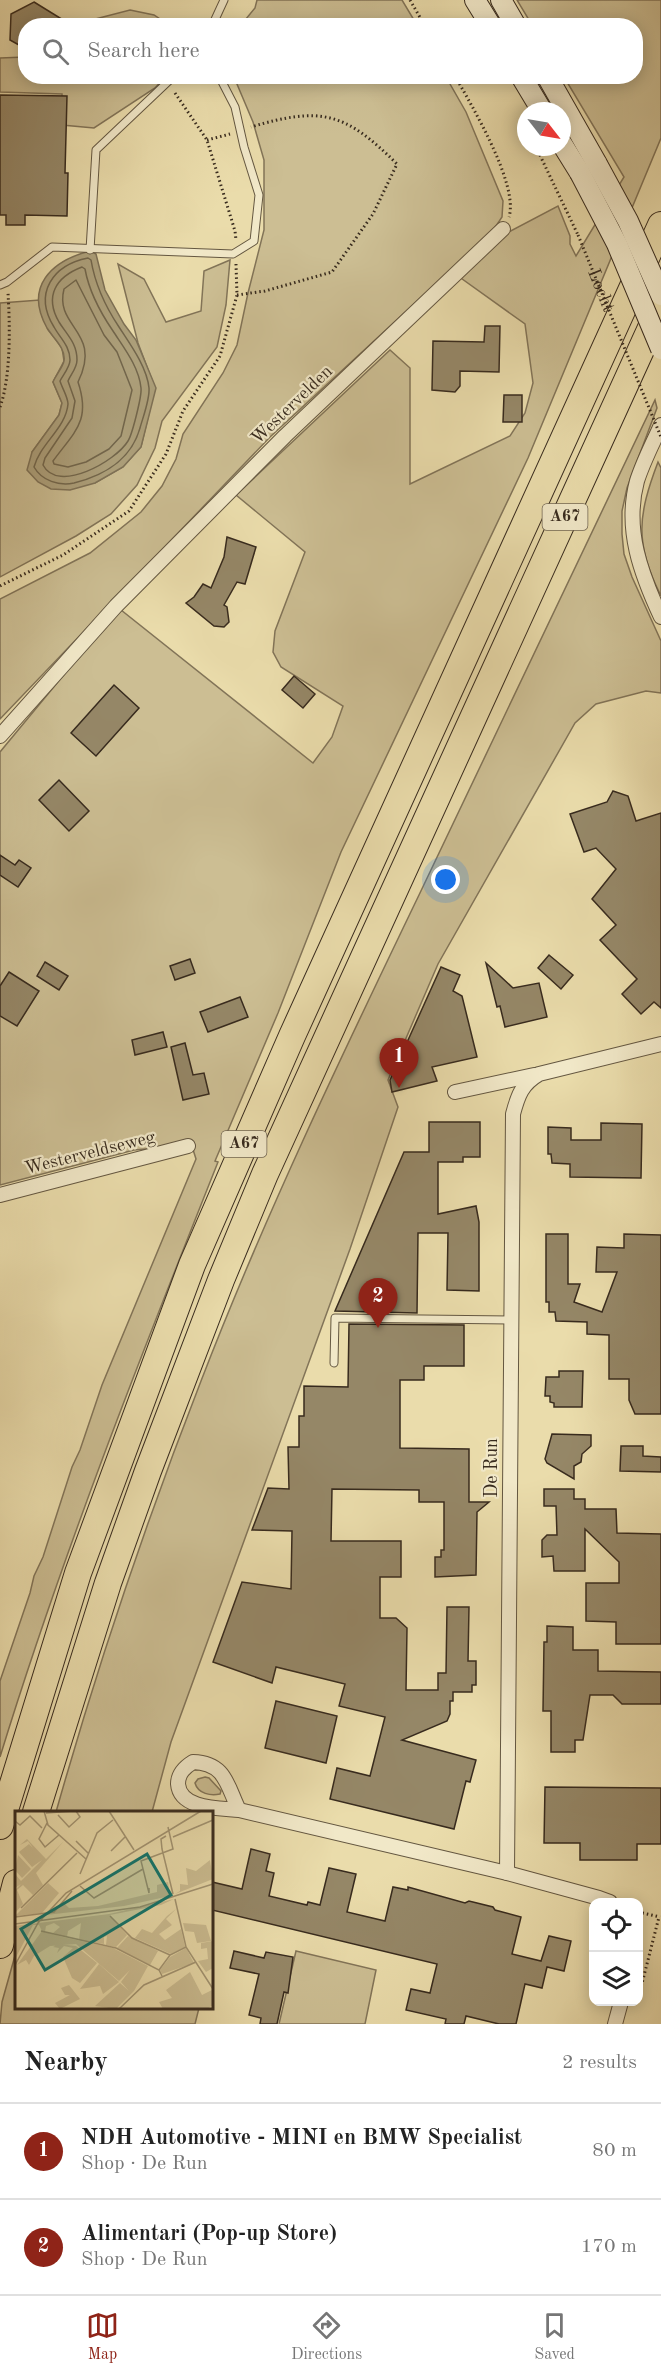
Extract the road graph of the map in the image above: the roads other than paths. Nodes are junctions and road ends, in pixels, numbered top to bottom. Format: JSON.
{"nodes":[{"id":1,"x":224,"y":0,"type":"edge"},
{"id":2,"x":475,"y":0,"type":"edge"},
{"id":3,"x":501,"y":0,"type":"edge"},
{"id":4,"x":216,"y":18,"type":"edge"},
{"id":5,"x":485,"y":18,"type":"edge"},
{"id":6,"x":511,"y":18,"type":"edge"},
{"id":7,"x":167,"y":84,"type":"edge"},
{"id":8,"x":223,"y":84,"type":"edge"},
{"id":9,"x":526,"y":84,"type":"edge"},
{"id":10,"x":552,"y":84,"type":"edge"},
{"id":11,"x":537,"y":102,"type":"edge"},
{"id":12,"x":569,"y":156,"type":"edge"},
{"id":13,"x":661,"y":225,"type":"edge"},
{"id":14,"x":503,"y":229,"type":"road end"},
{"id":15,"x":90,"y":249,"type":"junction"},
{"id":16,"x":4,"y":283,"type":"edge"},
{"id":17,"x":661,"y":295,"type":"edge"},
{"id":18,"x":661,"y":306,"type":"edge"},
{"id":19,"x":661,"y":348,"type":"edge"},
{"id":20,"x":661,"y":425,"type":"edge"},
{"id":21,"x":661,"y":617,"type":"edge"},
{"id":22,"x":0,"y":736,"type":"edge"},
{"id":23,"x":661,"y":1044,"type":"edge"},
{"id":24,"x":539,"y":1074,"type":"junction"},
{"id":25,"x":454,"y":1092,"type":"dead end"},
{"id":26,"x":188,"y":1146,"type":"dead end"},
{"id":27,"x":0,"y":1195,"type":"edge"},
{"id":28,"x":511,"y":1320,"type":"junction"},
{"id":29,"x":334,"y":1364,"type":"dead end"},
{"id":30,"x":239,"y":1810,"type":"junction"},
{"id":31,"x":36,"y":1811,"type":"edge"},
{"id":32,"x":0,"y":1826,"type":"edge"},
{"id":33,"x":507,"y":1873,"type":"junction"},
{"id":34,"x":15,"y":1887,"type":"edge"},
{"id":35,"x":599,"y":1898,"type":"edge"},
{"id":36,"x":0,"y":1945,"type":"edge"},
{"id":37,"x":620,"y":2006,"type":"edge"},
{"id":38,"x":615,"y":2024,"type":"edge"}],
"edges":[{"from":1,"to":4,"type":"lane"},
{"from":2,"to":5,"type":"main road"},
{"from":3,"to":6,"type":"main road"},
{"from":7,"to":15,"type":"lane"},
{"from":8,"to":15,"type":"lane"},
{"from":9,"to":11,"type":"main road"},
{"from":10,"to":17,"type":"main road","bridge":true},
{"from":12,"to":19,"type":"main road","name":"Locht","bridge":true},
{"from":13,"to":32,"type":"highway","number":"A67"},
{"from":14,"to":22,"type":"street","name":"Westervelden"},
{"from":15,"to":16,"type":"lane"},
{"from":18,"to":31,"type":"highway","number":"A67"},
{"from":20,"to":21,"type":"street"},
{"from":23,"to":24,"type":"street"},
{"from":24,"to":25,"type":"street"},
{"from":24,"to":28,"type":"street","name":"De Run"},
{"from":26,"to":27,"type":"street","name":"Westerveldseweg"},
{"from":28,"to":29,"type":"lane"},
{"from":28,"to":33,"type":"street","name":"De Run"},
{"from":30,"to":30,"type":"street"},
{"from":30,"to":33,"type":"street"},
{"from":33,"to":35,"type":"street"},
{"from":34,"to":36,"type":"highway"},
{"from":37,"to":38,"type":"street"}]}
